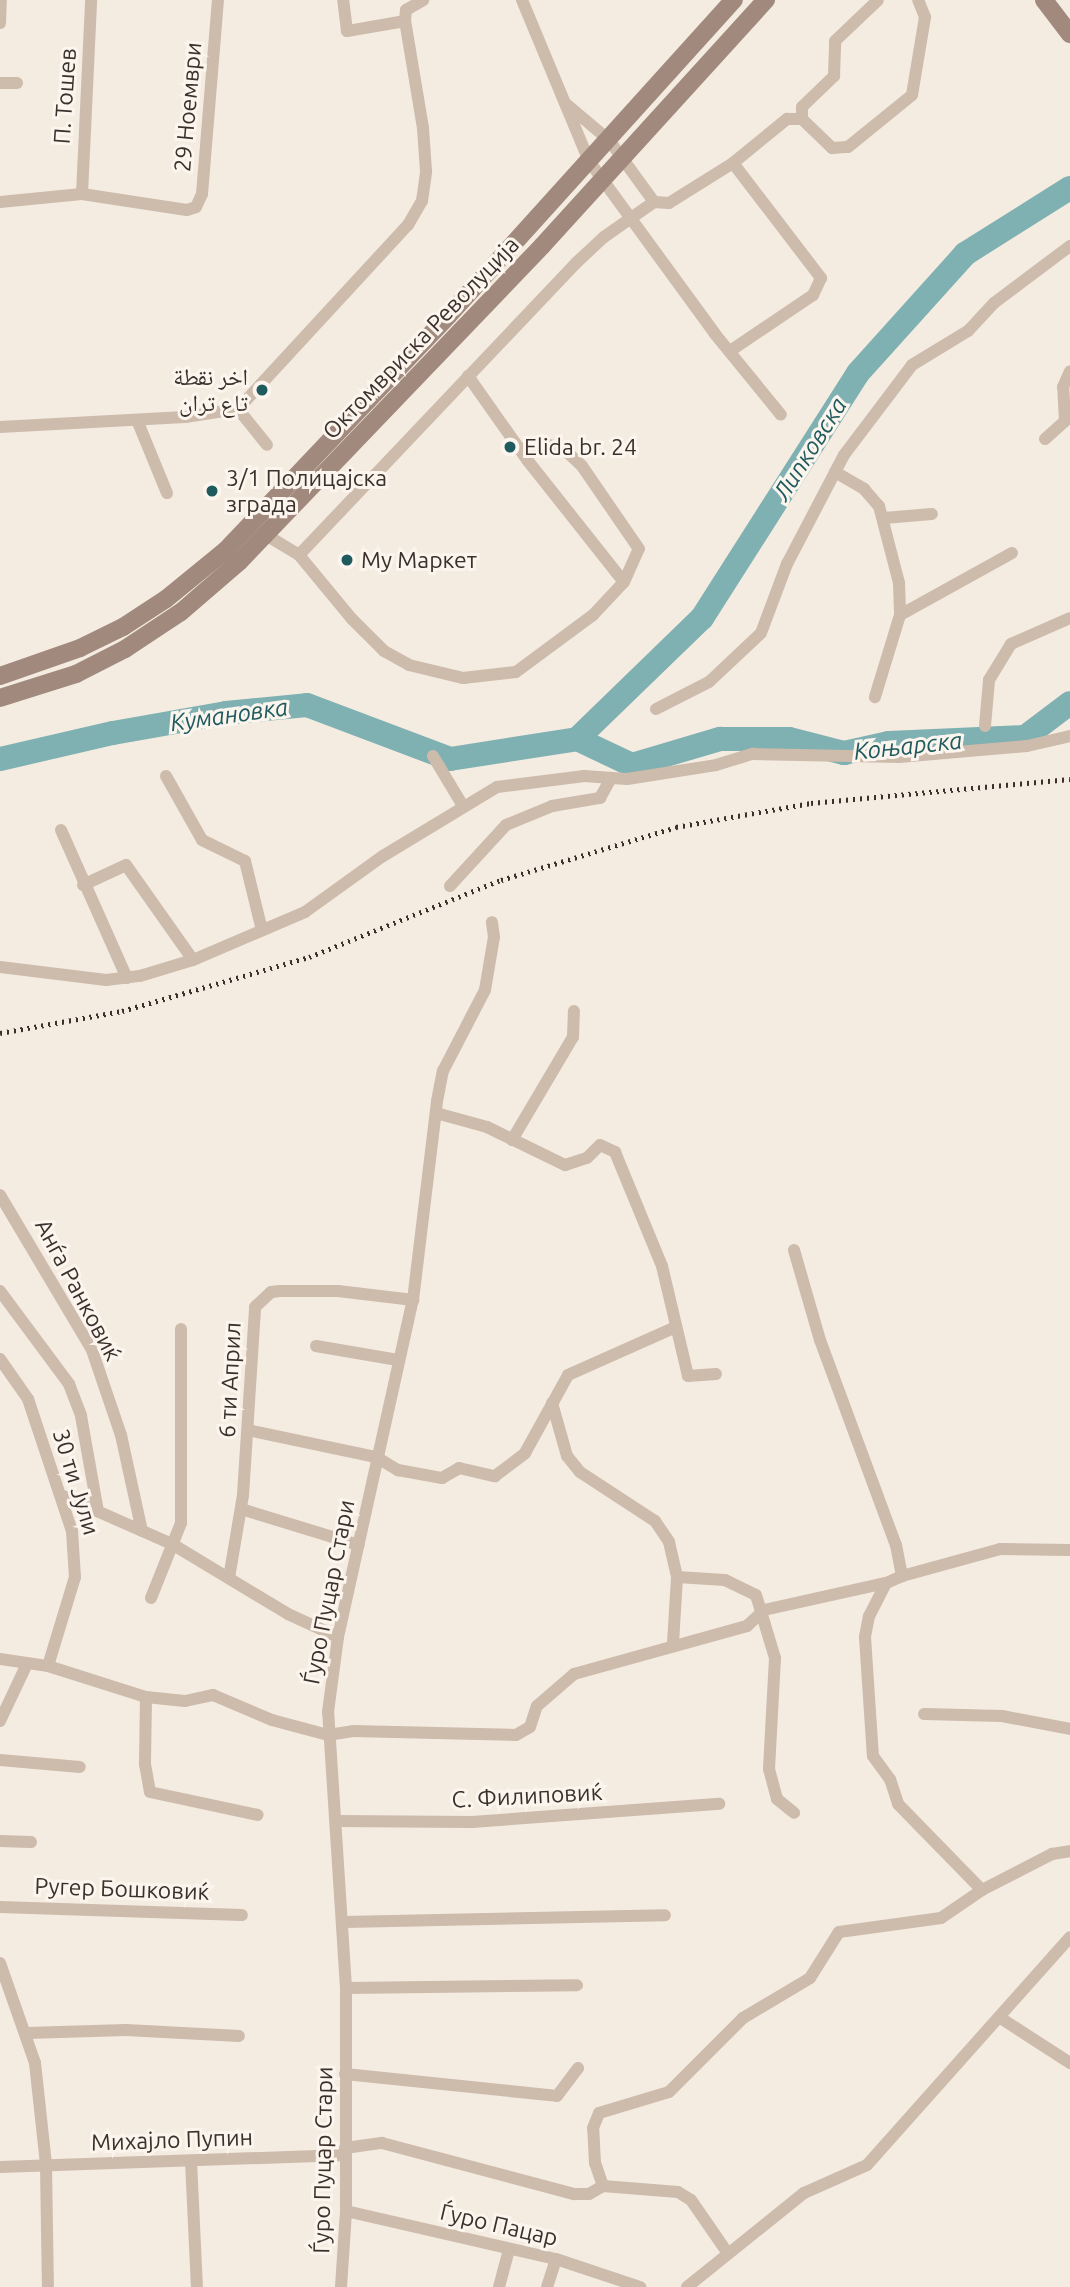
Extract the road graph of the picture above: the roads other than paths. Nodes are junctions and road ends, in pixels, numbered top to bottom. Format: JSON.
{"nodes":[{"id":1,"x":1,"y":0,"type":"edge"},
{"id":2,"x":92,"y":0,"type":"edge"},
{"id":3,"x":218,"y":0,"type":"edge"},
{"id":4,"x":343,"y":0,"type":"edge"},
{"id":5,"x":423,"y":0,"type":"edge"},
{"id":6,"x":522,"y":0,"type":"edge"},
{"id":7,"x":734,"y":0,"type":"edge"},
{"id":8,"x":766,"y":0,"type":"edge"},
{"id":9,"x":878,"y":0,"type":"edge"},
{"id":10,"x":918,"y":0,"type":"edge"},
{"id":11,"x":1044,"y":0,"type":"edge"},
{"id":12,"x":405,"y":21,"type":"junction"},
{"id":13,"x":0,"y":23,"type":"edge"},
{"id":14,"x":1070,"y":34,"type":"edge"},
{"id":15,"x":0,"y":83,"type":"edge"},
{"id":16,"x":18,"y":83,"type":"dead end"},
{"id":17,"x":564,"y":102,"type":"junction"},
{"id":18,"x":802,"y":119,"type":"junction"},
{"id":19,"x":609,"y":140,"type":"junction"},
{"id":20,"x":622,"y":157,"type":"junction"},
{"id":21,"x":589,"y":161,"type":"junction"},
{"id":22,"x":733,"y":163,"type":"junction"},
{"id":23,"x":602,"y":179,"type":"junction"},
{"id":24,"x":82,"y":194,"type":"junction"},
{"id":25,"x":0,"y":202,"type":"edge"},
{"id":26,"x":654,"y":202,"type":"junction"},
{"id":27,"x":629,"y":219,"type":"junction"},
{"id":28,"x":1070,"y":246,"type":"edge"},
{"id":29,"x":730,"y":351,"type":"junction"},
{"id":30,"x":1070,"y":371,"type":"edge"},
{"id":31,"x":468,"y":376,"type":"junction"},
{"id":32,"x":238,"y":409,"type":"junction"},
{"id":33,"x":781,"y":415,"type":"dead end"},
{"id":34,"x":138,"y":420,"type":"junction"},
{"id":35,"x":0,"y":427,"type":"edge"},
{"id":36,"x":1045,"y":439,"type":"dead end"},
{"id":37,"x":267,"y":444,"type":"dead end"},
{"id":38,"x":520,"y":450,"type":"junction"},
{"id":39,"x":835,"y":472,"type":"junction"},
{"id":40,"x":167,"y":493,"type":"dead end"},
{"id":41,"x":932,"y":514,"type":"dead end"},
{"id":42,"x":884,"y":518,"type":"junction"},
{"id":43,"x":266,"y":534,"type":"junction"},
{"id":44,"x":1012,"y":553,"type":"dead end"},
{"id":45,"x":299,"y":555,"type":"junction"},
{"id":46,"x":624,"y":582,"type":"junction"},
{"id":47,"x":900,"y":615,"type":"junction"},
{"id":48,"x":1070,"y":618,"type":"edge"},
{"id":49,"x":0,"y":676,"type":"edge"},
{"id":50,"x":875,"y":697,"type":"dead end"},
{"id":51,"x":0,"y":698,"type":"edge"},
{"id":52,"x":656,"y":709,"type":"dead end"},
{"id":53,"x":985,"y":726,"type":"dead end"},
{"id":54,"x":1070,"y":736,"type":"edge"},
{"id":55,"x":433,"y":756,"type":"dead end"},
{"id":56,"x":166,"y":776,"type":"dead end"},
{"id":57,"x":611,"y":778,"type":"junction"},
{"id":58,"x":463,"y":806,"type":"junction"},
{"id":59,"x":61,"y":830,"type":"dead end"},
{"id":60,"x":83,"y":885,"type":"junction"},
{"id":61,"x":450,"y":886,"type":"dead end"},
{"id":62,"x":492,"y":922,"type":"dead end"},
{"id":63,"x":261,"y":929,"type":"junction"},
{"id":64,"x":193,"y":960,"type":"junction"},
{"id":65,"x":0,"y":967,"type":"edge"},
{"id":66,"x":127,"y":978,"type":"junction"},
{"id":67,"x":574,"y":1011,"type":"dead end"},
{"id":68,"x":436,"y":1113,"type":"junction"},
{"id":69,"x":512,"y":1140,"type":"junction"},
{"id":70,"x":0,"y":1195,"type":"edge"},
{"id":71,"x":794,"y":1250,"type":"dead end"},
{"id":72,"x":0,"y":1291,"type":"edge"},
{"id":73,"x":413,"y":1300,"type":"junction"},
{"id":74,"x":676,"y":1327,"type":"junction"},
{"id":75,"x":181,"y":1329,"type":"dead end"},
{"id":76,"x":316,"y":1346,"type":"dead end"},
{"id":77,"x":0,"y":1359,"type":"edge"},
{"id":78,"x":398,"y":1360,"type":"junction"},
{"id":79,"x":716,"y":1374,"type":"dead end"},
{"id":80,"x":552,"y":1403,"type":"junction"},
{"id":81,"x":248,"y":1430,"type":"junction"},
{"id":82,"x":376,"y":1457,"type":"junction"},
{"id":83,"x":63,"y":1496,"type":"junction"},
{"id":84,"x":241,"y":1510,"type":"junction"},
{"id":85,"x":98,"y":1511,"type":"junction"},
{"id":86,"x":142,"y":1531,"type":"junction"},
{"id":87,"x":172,"y":1544,"type":"junction"},
{"id":88,"x":359,"y":1545,"type":"junction"},
{"id":89,"x":1070,"y":1550,"type":"edge"},
{"id":90,"x":902,"y":1576,"type":"junction"},
{"id":91,"x":677,"y":1577,"type":"junction"},
{"id":92,"x":229,"y":1578,"type":"junction"},
{"id":93,"x":886,"y":1583,"type":"junction"},
{"id":94,"x":151,"y":1598,"type":"dead end"},
{"id":95,"x":764,"y":1610,"type":"junction"},
{"id":96,"x":338,"y":1637,"type":"junction"},
{"id":97,"x":673,"y":1643,"type":"junction"},
{"id":98,"x":0,"y":1659,"type":"edge"},
{"id":99,"x":27,"y":1664,"type":"junction"},
{"id":100,"x":48,"y":1666,"type":"junction"},
{"id":101,"x":146,"y":1697,"type":"junction"},
{"id":102,"x":924,"y":1714,"type":"dead end"},
{"id":103,"x":0,"y":1721,"type":"edge"},
{"id":104,"x":1070,"y":1729,"type":"edge"},
{"id":105,"x":328,"y":1735,"type":"junction"},
{"id":106,"x":0,"y":1760,"type":"edge"},
{"id":107,"x":80,"y":1767,"type":"dead end"},
{"id":108,"x":719,"y":1804,"type":"dead end"},
{"id":109,"x":794,"y":1813,"type":"dead end"},
{"id":110,"x":258,"y":1815,"type":"dead end"},
{"id":111,"x":337,"y":1821,"type":"junction"},
{"id":112,"x":0,"y":1841,"type":"edge"},
{"id":113,"x":31,"y":1842,"type":"dead end"},
{"id":114,"x":1070,"y":1851,"type":"edge"},
{"id":115,"x":982,"y":1890,"type":"junction"},
{"id":116,"x":0,"y":1907,"type":"edge"},
{"id":117,"x":242,"y":1915,"type":"dead end"},
{"id":118,"x":665,"y":1915,"type":"dead end"},
{"id":119,"x":344,"y":1922,"type":"junction"},
{"id":120,"x":1070,"y":1937,"type":"edge"},
{"id":121,"x":0,"y":1963,"type":"edge"},
{"id":122,"x":577,"y":1985,"type":"dead end"},
{"id":123,"x":346,"y":1988,"type":"junction"},
{"id":124,"x":999,"y":2017,"type":"junction"},
{"id":125,"x":27,"y":2033,"type":"junction"},
{"id":126,"x":239,"y":2036,"type":"dead end"},
{"id":127,"x":1070,"y":2063,"type":"edge"},
{"id":128,"x":578,"y":2068,"type":"dead end"},
{"id":129,"x":345,"y":2074,"type":"junction"},
{"id":130,"x":346,"y":2151,"type":"junction"},
{"id":131,"x":191,"y":2161,"type":"junction"},
{"id":132,"x":46,"y":2165,"type":"junction"},
{"id":133,"x":0,"y":2167,"type":"edge"},
{"id":134,"x":603,"y":2186,"type":"junction"},
{"id":135,"x":346,"y":2211,"type":"junction"},
{"id":136,"x":509,"y":2249,"type":"junction"},
{"id":137,"x":727,"y":2252,"type":"junction"},
{"id":138,"x":556,"y":2259,"type":"junction"},
{"id":139,"x":48,"y":2287,"type":"edge"},
{"id":140,"x":197,"y":2287,"type":"edge"},
{"id":141,"x":341,"y":2287,"type":"edge"},
{"id":142,"x":499,"y":2287,"type":"edge"},
{"id":143,"x":547,"y":2287,"type":"edge"},
{"id":144,"x":640,"y":2287,"type":"edge"},
{"id":145,"x":687,"y":2287,"type":"edge"}],
"edges":[{"from":1,"to":13,"type":"street"},
{"from":2,"to":24,"type":"street","name":"П. Тошев"},
{"from":3,"to":24,"type":"street","name":"29 Ноември"},
{"from":4,"to":12,"type":"street"},
{"from":5,"to":12,"type":"street"},
{"from":6,"to":17,"type":"street"},
{"from":7,"to":19,"type":"street","name":"Октомвриска Револуција"},
{"from":8,"to":20,"type":"street","name":"Октомвриска Револуција"},
{"from":9,"to":18,"type":"street"},
{"from":10,"to":18,"type":"street"},
{"from":11,"to":14,"type":"street"},
{"from":12,"to":32,"type":"street"},
{"from":15,"to":16,"type":"street"},
{"from":17,"to":19,"type":"street"},
{"from":17,"to":21,"type":"street"},
{"from":18,"to":22,"type":"street"},
{"from":19,"to":20,"type":"street"},
{"from":19,"to":21,"type":"street","name":"Октомвриска Револуција"},
{"from":20,"to":23,"type":"street","name":"Октомвриска Револуција"},
{"from":20,"to":26,"type":"street"},
{"from":21,"to":23,"type":"street"},
{"from":21,"to":49,"type":"street","name":"Октомвриска Револуција"},
{"from":22,"to":26,"type":"street"},
{"from":22,"to":29,"type":"street"},
{"from":23,"to":27,"type":"street"},
{"from":23,"to":43,"type":"street","name":"Октомвриска Револуција"},
{"from":24,"to":25,"type":"street"},
{"from":26,"to":27,"type":"street"},
{"from":27,"to":29,"type":"street"},
{"from":27,"to":31,"type":"street"},
{"from":28,"to":39,"type":"street"},
{"from":29,"to":33,"type":"street"},
{"from":30,"to":36,"type":"street"},
{"from":31,"to":38,"type":"street"},
{"from":31,"to":45,"type":"street"},
{"from":32,"to":34,"type":"street"},
{"from":32,"to":37,"type":"street"},
{"from":34,"to":35,"type":"street"},
{"from":34,"to":40,"type":"street"},
{"from":38,"to":46,"type":"street"},
{"from":38,"to":46,"type":"street"},
{"from":39,"to":42,"type":"street"},
{"from":39,"to":52,"type":"street"},
{"from":41,"to":42,"type":"street"},
{"from":42,"to":47,"type":"street"},
{"from":43,"to":45,"type":"street"},
{"from":43,"to":51,"type":"street","name":"Октомвриска Револуција"},
{"from":44,"to":47,"type":"street"},
{"from":45,"to":46,"type":"street"},
{"from":47,"to":50,"type":"street"},
{"from":48,"to":53,"type":"street"},
{"from":54,"to":57,"type":"street"},
{"from":55,"to":58,"type":"street"},
{"from":56,"to":63,"type":"street"},
{"from":57,"to":58,"type":"street"},
{"from":57,"to":61,"type":"street"},
{"from":58,"to":63,"type":"street"},
{"from":59,"to":60,"type":"street"},
{"from":60,"to":64,"type":"street"},
{"from":60,"to":66,"type":"street"},
{"from":62,"to":68,"type":"street","name":"Ѓуро Пуцар Стари"},
{"from":63,"to":64,"type":"street"},
{"from":64,"to":66,"type":"street"},
{"from":65,"to":66,"type":"street"},
{"from":67,"to":69,"type":"street"},
{"from":68,"to":69,"type":"street"},
{"from":68,"to":73,"type":"street","name":"Ѓуро Пуцар Стари"},
{"from":69,"to":74,"type":"street"},
{"from":70,"to":86,"type":"street","name":"Анѓа Ранковиќ"},
{"from":71,"to":90,"type":"street"},
{"from":72,"to":85,"type":"street"},
{"from":73,"to":78,"type":"street","name":"Ѓуро Пуцар Стари"},
{"from":73,"to":81,"type":"street","name":"6 ти Април"},
{"from":74,"to":79,"type":"street"},
{"from":74,"to":80,"type":"street"},
{"from":75,"to":87,"type":"street","name":"6 ти Април"},
{"from":76,"to":78,"type":"street"},
{"from":77,"to":83,"type":"street","name":"30 ти Јули"},
{"from":78,"to":82,"type":"street","name":"Ѓуро Пуцар Стари"},
{"from":80,"to":82,"type":"street"},
{"from":80,"to":91,"type":"street"},
{"from":81,"to":82,"type":"street"},
{"from":81,"to":84,"type":"street","name":"6 ти Април"},
{"from":82,"to":88,"type":"street","name":"Ѓуро Пуцар Стари"},
{"from":83,"to":85,"type":"street"},
{"from":83,"to":100,"type":"street","name":"30 ти Јули"},
{"from":84,"to":88,"type":"street"},
{"from":84,"to":92,"type":"street","name":"6 ти Април"},
{"from":85,"to":86,"type":"street"},
{"from":86,"to":87,"type":"street"},
{"from":87,"to":92,"type":"street"},
{"from":87,"to":94,"type":"street","name":"6 ти Април"},
{"from":88,"to":96,"type":"street","name":"Ѓуро Пуцар Стари"},
{"from":89,"to":90,"type":"street"},
{"from":90,"to":93,"type":"street"},
{"from":91,"to":95,"type":"street"},
{"from":91,"to":97,"type":"street"},
{"from":92,"to":96,"type":"street"},
{"from":93,"to":95,"type":"street"},
{"from":93,"to":115,"type":"street"},
{"from":95,"to":97,"type":"street"},
{"from":95,"to":109,"type":"street"},
{"from":96,"to":105,"type":"street","name":"Ѓуро Пуцар Стари"},
{"from":97,"to":105,"type":"street"},
{"from":98,"to":99,"type":"street"},
{"from":99,"to":100,"type":"street"},
{"from":99,"to":103,"type":"street"},
{"from":100,"to":101,"type":"street"},
{"from":101,"to":105,"type":"street"},
{"from":101,"to":110,"type":"street"},
{"from":102,"to":104,"type":"street"},
{"from":105,"to":111,"type":"street","name":"Ѓуро Пуцар Стари"},
{"from":106,"to":107,"type":"street"},
{"from":108,"to":111,"type":"street","name":"С. Филиповиќ"},
{"from":111,"to":119,"type":"street","name":"Ѓуро Пуцар Стари"},
{"from":112,"to":113,"type":"street"},
{"from":114,"to":115,"type":"street"},
{"from":115,"to":134,"type":"street"},
{"from":116,"to":117,"type":"street","name":"Ругер Бошковиќ"},
{"from":118,"to":119,"type":"street"},
{"from":119,"to":123,"type":"street","name":"Ѓуро Пуцар Стари"},
{"from":120,"to":124,"type":"street"},
{"from":121,"to":125,"type":"street"},
{"from":122,"to":123,"type":"street"},
{"from":123,"to":129,"type":"street","name":"Ѓуро Пуцар Стари"},
{"from":124,"to":127,"type":"street"},
{"from":124,"to":137,"type":"street"},
{"from":125,"to":126,"type":"street"},
{"from":125,"to":132,"type":"street"},
{"from":128,"to":129,"type":"street"},
{"from":129,"to":130,"type":"street","name":"Ѓуро Пуцар Стари"},
{"from":130,"to":131,"type":"street","name":"Михајло Пупин"},
{"from":130,"to":134,"type":"street","name":"Михајло Пупин"},
{"from":130,"to":135,"type":"street","name":"Ѓуро Пуцар Стари"},
{"from":131,"to":132,"type":"street","name":"Михајло Пупин"},
{"from":131,"to":140,"type":"street"},
{"from":132,"to":133,"type":"street","name":"Михајло Пупин"},
{"from":132,"to":139,"type":"street"},
{"from":134,"to":137,"type":"street","name":"Михајло Пупин"},
{"from":135,"to":136,"type":"street","name":"Ѓуро Пацар"},
{"from":135,"to":141,"type":"street","name":"Ѓуро Пуцар Стари"},
{"from":136,"to":138,"type":"street","name":"Ѓуро Пацар"},
{"from":136,"to":142,"type":"street"},
{"from":137,"to":145,"type":"street"},
{"from":138,"to":143,"type":"street"},
{"from":138,"to":144,"type":"street","name":"Ѓуро Пацар"}]}
